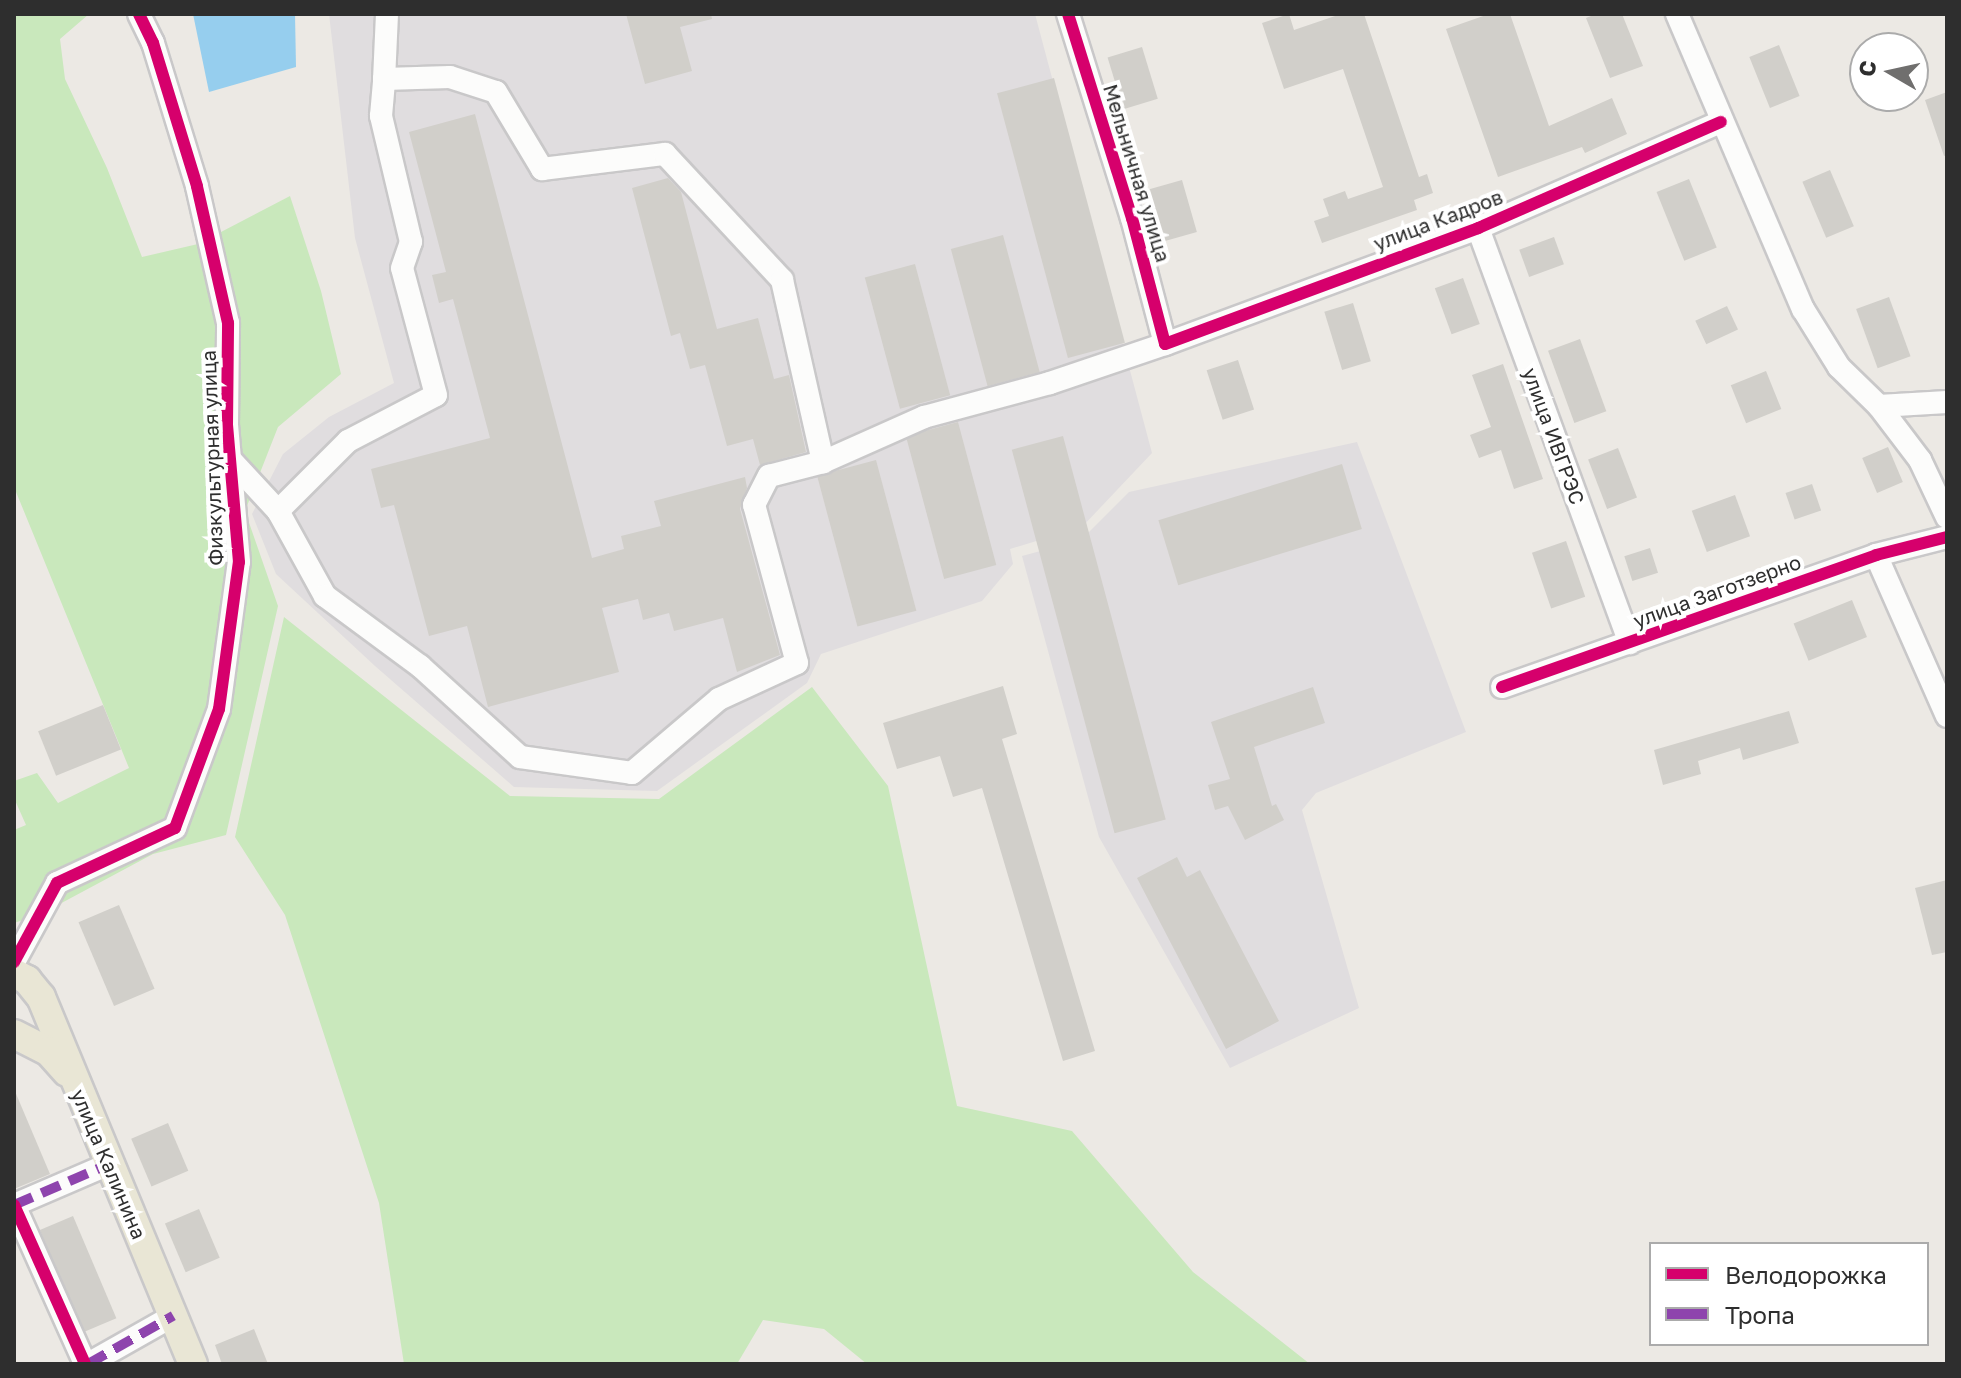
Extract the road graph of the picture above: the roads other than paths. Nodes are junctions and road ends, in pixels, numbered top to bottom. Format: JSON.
{"nodes":[{"id":1,"x":139,"y":14,"type":"edge"},
{"id":2,"x":387,"y":14,"type":"edge"},
{"id":3,"x":1068,"y":14,"type":"edge"},
{"id":4,"x":1677,"y":14,"type":"edge"},
{"id":5,"x":384,"y":79,"type":"junction"},
{"id":6,"x":1721,"y":122,"type":"junction"},
{"id":7,"x":1478,"y":228,"type":"junction"},
{"id":8,"x":1165,"y":344,"type":"junction"},
{"id":9,"x":1947,"y":402,"type":"edge"},
{"id":10,"x":1879,"y":406,"type":"junction"},
{"id":11,"x":228,"y":457,"type":"junction"},
{"id":12,"x":823,"y":462,"type":"junction"},
{"id":13,"x":278,"y":511,"type":"junction"},
{"id":14,"x":1947,"y":517,"type":"edge"},
{"id":15,"x":1947,"y":537,"type":"edge"},
{"id":16,"x":1876,"y":555,"type":"junction"},
{"id":17,"x":1630,"y":643,"type":"junction"},
{"id":18,"x":1502,"y":687,"type":"dead end"},
{"id":19,"x":1947,"y":716,"type":"edge"},
{"id":20,"x":14,"y":962,"type":"edge"},
{"id":21,"x":14,"y":973,"type":"edge"},
{"id":22,"x":49,"y":1015,"type":"junction"},
{"id":23,"x":20,"y":1036,"type":"edge"},
{"id":24,"x":73,"y":1079,"type":"junction"},
{"id":25,"x":109,"y":1164,"type":"junction"},
{"id":26,"x":14,"y":1205,"type":"edge"},
{"id":27,"x":173,"y":1316,"type":"junction"},
{"id":28,"x":86,"y":1364,"type":"edge"},
{"id":29,"x":193,"y":1364,"type":"edge"}],
"edges":[{"from":1,"to":11,"type":"street","name":"Физкультурная улица"},
{"from":2,"to":5,"type":"street"},
{"from":3,"to":8,"type":"street","name":"Мельничная улица"},
{"from":4,"to":6,"type":"street"},
{"from":5,"to":12,"type":"street"},
{"from":5,"to":13,"type":"street"},
{"from":6,"to":7,"type":"street","name":"улица Кадров"},
{"from":6,"to":10,"type":"street"},
{"from":7,"to":8,"type":"street","name":"улица Кадров"},
{"from":7,"to":17,"type":"street","name":"улица ИВГРЭС"},
{"from":8,"to":12,"type":"street","name":"улица Кадров"},
{"from":9,"to":10,"type":"street"},
{"from":10,"to":14,"type":"street"},
{"from":11,"to":13,"type":"street"},
{"from":11,"to":20,"type":"street","name":"Физкультурная улица"},
{"from":12,"to":13,"type":"street","name":"улица Кадров"},
{"from":15,"to":16,"type":"street","name":"улица Заготзерно"},
{"from":16,"to":17,"type":"street","name":"улица Заготзерно"},
{"from":16,"to":19,"type":"street"},
{"from":17,"to":18,"type":"street","name":"улица Заготзерно"},
{"from":21,"to":22,"type":"main road","name":"улица Калинина"},
{"from":22,"to":23,"type":"main road"},
{"from":22,"to":24,"type":"main road","name":"улица Калинина"},
{"from":23,"to":24,"type":"main road"},
{"from":24,"to":25,"type":"main road","name":"улица Калинина"},
{"from":25,"to":26,"type":"street"},
{"from":25,"to":27,"type":"main road","name":"улица Калинина"},
{"from":26,"to":28,"type":"street"},
{"from":27,"to":28,"type":"street"},
{"from":27,"to":29,"type":"main road","name":"улица Калинина"}]}
